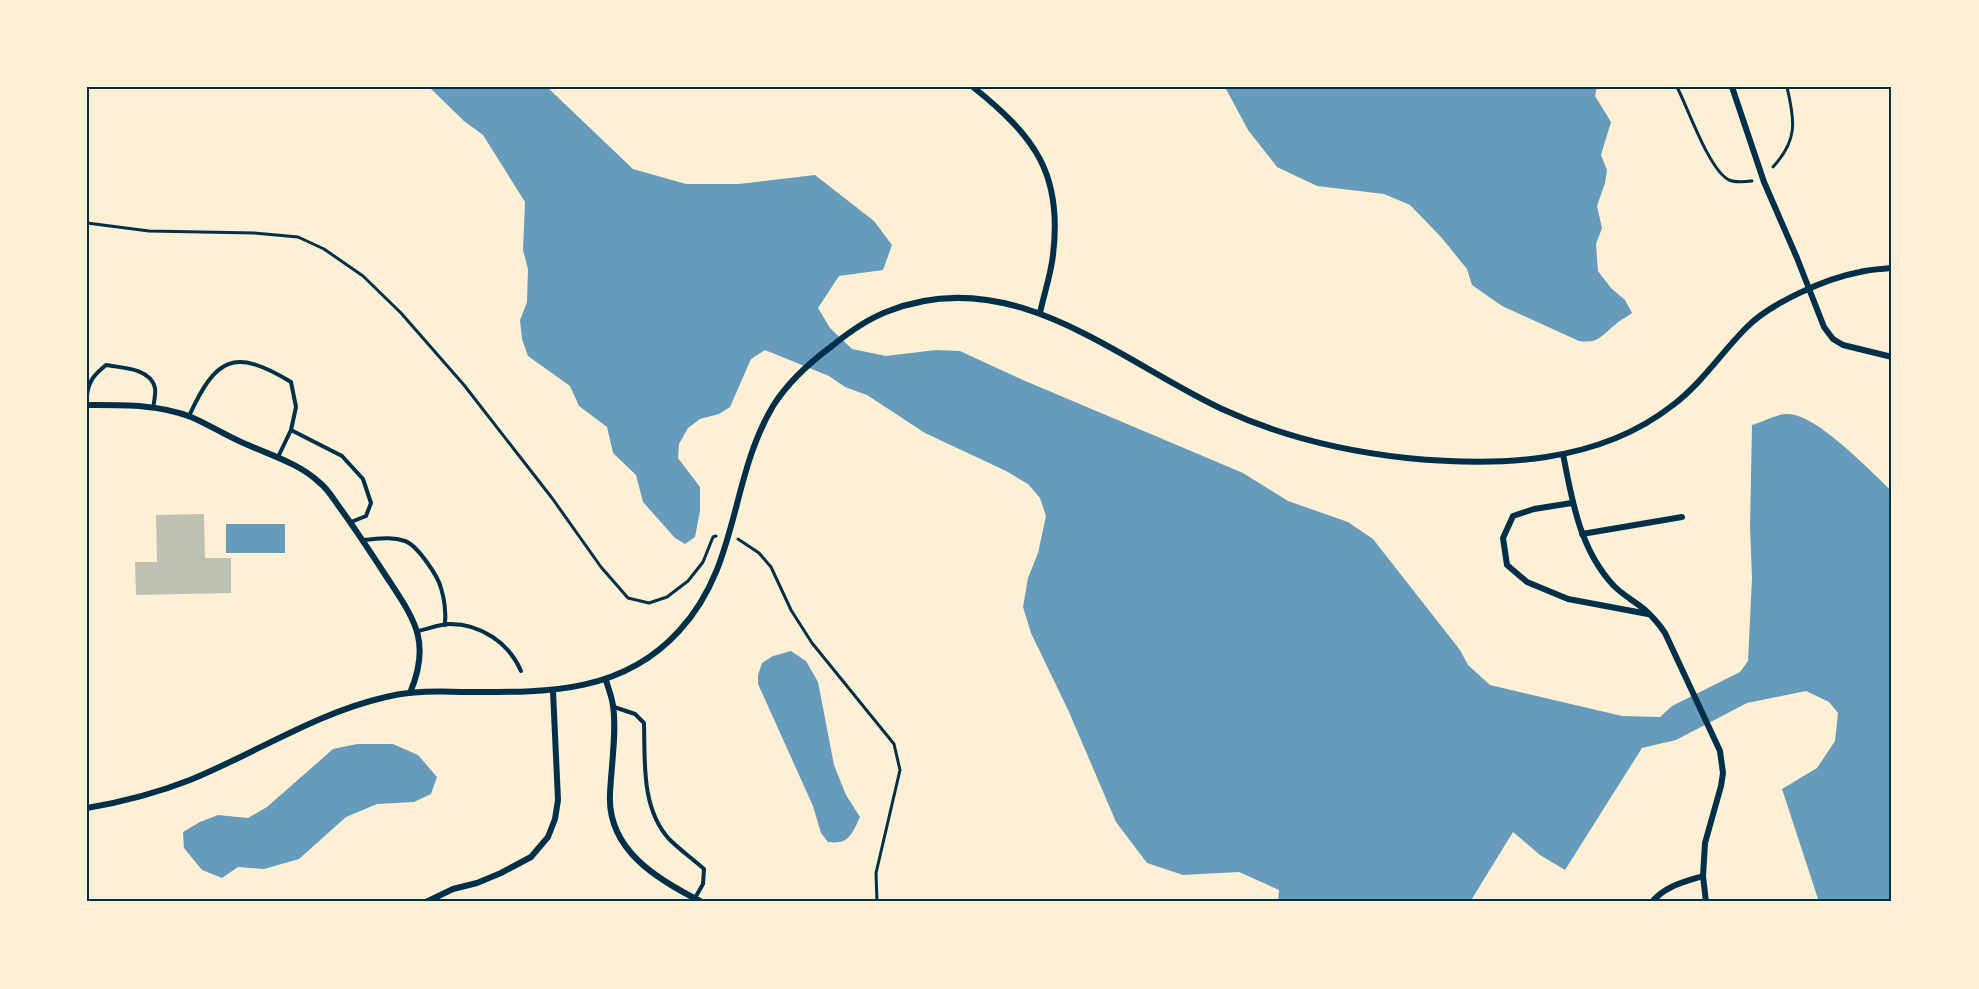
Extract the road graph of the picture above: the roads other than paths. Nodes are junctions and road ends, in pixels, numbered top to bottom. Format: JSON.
{"nodes":[{"id":1,"x":973,"y":87,"type":"edge"},
{"id":2,"x":1732,"y":87,"type":"edge"},
{"id":3,"x":1892,"y":268,"type":"edge"},
{"id":4,"x":1809,"y":290,"type":"junction"},
{"id":5,"x":1040,"y":313,"type":"junction"},
{"id":6,"x":1892,"y":357,"type":"edge"},
{"id":7,"x":87,"y":396,"type":"edge"},
{"id":8,"x":87,"y":405,"type":"edge"},
{"id":9,"x":153,"y":408,"type":"junction"},
{"id":10,"x":189,"y":416,"type":"junction"},
{"id":11,"x":291,"y":430,"type":"junction"},
{"id":12,"x":1563,"y":454,"type":"junction"},
{"id":13,"x":278,"y":457,"type":"junction"},
{"id":14,"x":1572,"y":503,"type":"junction"},
{"id":15,"x":1682,"y":517,"type":"dead end"},
{"id":16,"x":350,"y":522,"type":"junction"},
{"id":17,"x":1582,"y":534,"type":"junction"},
{"id":18,"x":363,"y":540,"type":"junction"},
{"id":19,"x":1649,"y":614,"type":"junction"},
{"id":20,"x":445,"y":625,"type":"junction"},
{"id":21,"x":418,"y":631,"type":"junction"},
{"id":22,"x":521,"y":671,"type":"dead end"},
{"id":23,"x":606,"y":680,"type":"junction"},
{"id":24,"x":553,"y":691,"type":"junction"},
{"id":25,"x":410,"y":693,"type":"junction"},
{"id":26,"x":613,"y":707,"type":"junction"},
{"id":27,"x":87,"y":808,"type":"edge"},
{"id":28,"x":1703,"y":876,"type":"junction"},
{"id":29,"x":695,"y":898,"type":"junction"},
{"id":30,"x":426,"y":902,"type":"edge"},
{"id":31,"x":702,"y":902,"type":"edge"},
{"id":32,"x":1652,"y":902,"type":"edge"},
{"id":33,"x":1706,"y":902,"type":"edge"}],
"edges":[{"from":1,"to":5,"type":"street"},
{"from":2,"to":4,"type":"street"},
{"from":3,"to":4,"type":"street"},
{"from":4,"to":6,"type":"street"},
{"from":4,"to":12,"type":"street"},
{"from":5,"to":12,"type":"street"},
{"from":5,"to":23,"type":"street"},
{"from":7,"to":9,"type":"lane"},
{"from":8,"to":9,"type":"street"},
{"from":9,"to":10,"type":"street"},
{"from":10,"to":11,"type":"lane"},
{"from":10,"to":13,"type":"street"},
{"from":11,"to":13,"type":"lane"},
{"from":11,"to":16,"type":"lane"},
{"from":12,"to":14,"type":"street"},
{"from":13,"to":16,"type":"street"},
{"from":14,"to":17,"type":"street"},
{"from":14,"to":19,"type":"street"},
{"from":15,"to":17,"type":"street"},
{"from":16,"to":18,"type":"street"},
{"from":17,"to":19,"type":"street"},
{"from":18,"to":20,"type":"lane"},
{"from":18,"to":21,"type":"street"},
{"from":19,"to":28,"type":"street"},
{"from":20,"to":21,"type":"lane"},
{"from":20,"to":22,"type":"lane"},
{"from":21,"to":25,"type":"street"},
{"from":23,"to":24,"type":"street"},
{"from":23,"to":26,"type":"street"},
{"from":24,"to":25,"type":"street"},
{"from":24,"to":30,"type":"street"},
{"from":25,"to":27,"type":"street"},
{"from":26,"to":29,"type":"street"},
{"from":26,"to":29,"type":"lane"},
{"from":28,"to":32,"type":"street"},
{"from":28,"to":33,"type":"street"},
{"from":29,"to":31,"type":"street"}]}
